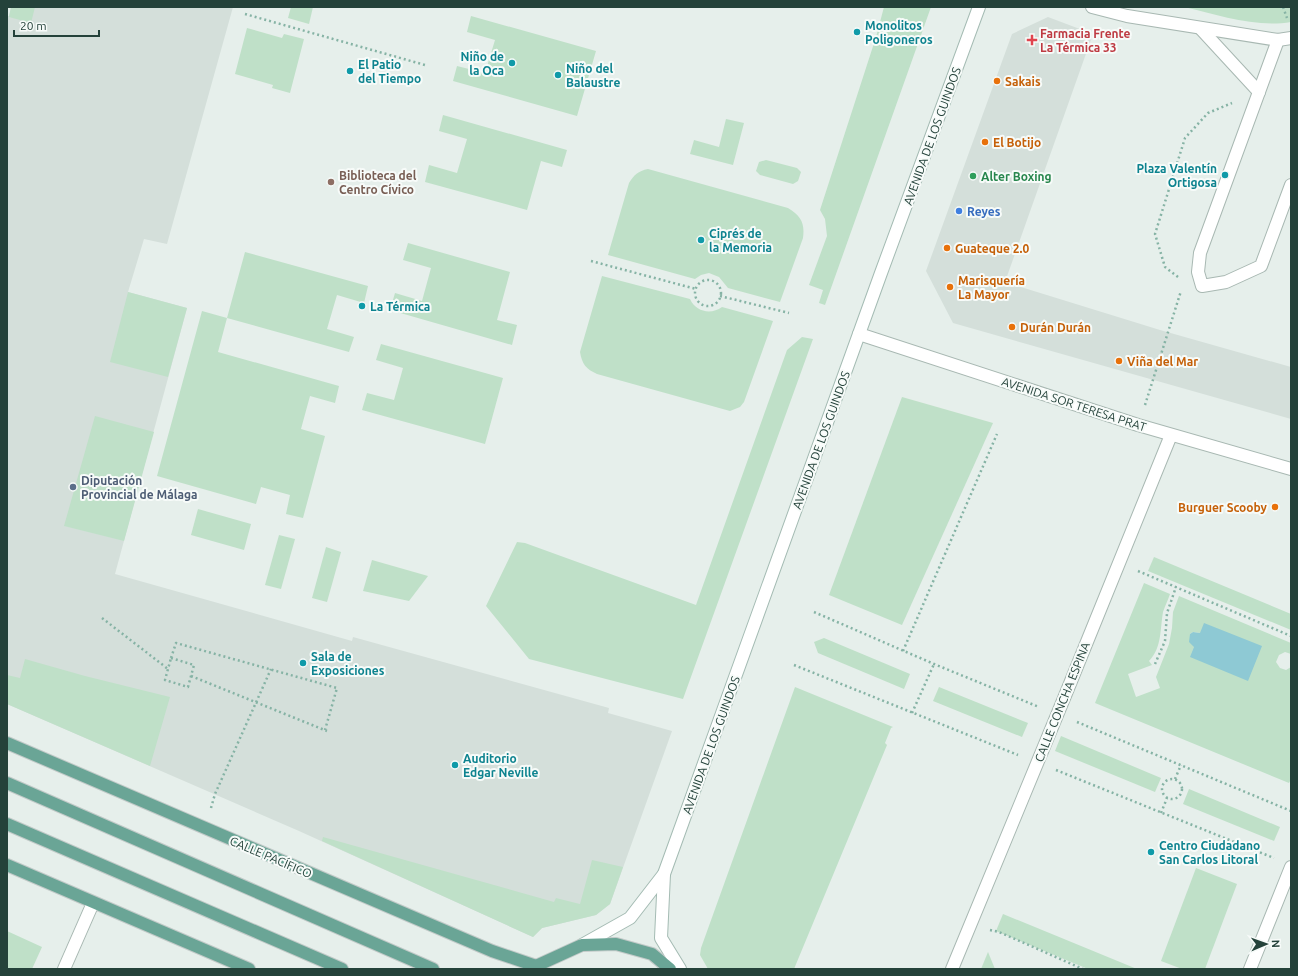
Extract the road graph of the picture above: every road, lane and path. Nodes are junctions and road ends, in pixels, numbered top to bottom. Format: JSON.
{"nodes":[{"id":1,"x":979,"y":7,"type":"edge"},
{"id":2,"x":1092,"y":7,"type":"edge"},
{"id":3,"x":245,"y":14,"type":"dead end"},
{"id":4,"x":1200,"y":28,"type":"junction"},
{"id":5,"x":1291,"y":38,"type":"edge"},
{"id":6,"x":1278,"y":40,"type":"junction"},
{"id":7,"x":426,"y":64,"type":"dead end"},
{"id":8,"x":1259,"y":92,"type":"junction"},
{"id":9,"x":1291,"y":185,"type":"edge"},
{"id":10,"x":591,"y":260,"type":"dead end"},
{"id":11,"x":1184,"y":282,"type":"junction"},
{"id":12,"x":1202,"y":286,"type":"junction"},
{"id":13,"x":696,"y":290,"type":"junction"},
{"id":14,"x":720,"y":296,"type":"junction"},
{"id":15,"x":789,"y":313,"type":"dead end"},
{"id":16,"x":859,"y":334,"type":"junction"},
{"id":17,"x":1138,"y":426,"type":"junction"},
{"id":18,"x":997,"y":434,"type":"dead end"},
{"id":19,"x":1171,"y":435,"type":"junction"},
{"id":20,"x":1291,"y":469,"type":"edge"},
{"id":21,"x":1119,"y":563,"type":"junction"},
{"id":22,"x":1176,"y":587,"type":"junction"},
{"id":23,"x":814,"y":612,"type":"dead end"},
{"id":24,"x":102,"y":618,"type":"dead end"},
{"id":25,"x":1291,"y":636,"type":"edge"},
{"id":26,"x":904,"y":651,"type":"junction"},
{"id":27,"x":171,"y":658,"type":"junction"},
{"id":28,"x":934,"y":664,"type":"junction"},
{"id":29,"x":1155,"y":664,"type":"dead end"},
{"id":30,"x":794,"y":665,"type":"dead end"},
{"id":31,"x":168,"y":669,"type":"junction"},
{"id":32,"x":271,"y":669,"type":"junction"},
{"id":33,"x":802,"y":669,"type":"dead end"},
{"id":34,"x":191,"y":676,"type":"junction"},
{"id":35,"x":256,"y":703,"type":"junction"},
{"id":36,"x":912,"y":713,"type":"dead end"},
{"id":37,"x":1058,"y":714,"type":"junction"},
{"id":38,"x":7,"y":744,"type":"edge"},
{"id":39,"x":1181,"y":765,"type":"junction"},
{"id":40,"x":1174,"y":779,"type":"junction"},
{"id":41,"x":7,"y":784,"type":"edge"},
{"id":42,"x":1167,"y":798,"type":"junction"},
{"id":43,"x":1291,"y":811,"type":"edge"},
{"id":44,"x":1161,"y":813,"type":"dead end"},
{"id":45,"x":7,"y":824,"type":"edge"},
{"id":46,"x":204,"y":828,"type":"junction"},
{"id":47,"x":7,"y":865,"type":"edge"},
{"id":48,"x":1291,"y":867,"type":"edge"},
{"id":49,"x":664,"y":874,"type":"junction"},
{"id":50,"x":93,"y":903,"type":"junction"},
{"id":51,"x":970,"y":927,"type":"junction"},
{"id":52,"x":582,"y":945,"type":"junction"},
{"id":53,"x":535,"y":968,"type":"edge"},
{"id":54,"x":64,"y":969,"type":"edge"},
{"id":55,"x":249,"y":969,"type":"edge"},
{"id":56,"x":342,"y":969,"type":"edge"},
{"id":57,"x":433,"y":969,"type":"edge"},
{"id":58,"x":670,"y":969,"type":"edge"},
{"id":59,"x":680,"y":969,"type":"edge"},
{"id":60,"x":952,"y":969,"type":"edge"},
{"id":61,"x":1083,"y":969,"type":"edge"},
{"id":62,"x":1250,"y":969,"type":"edge"}],
"edges":[{"from":1,"to":16,"type":"street","name":"AVENIDA DE LOS GUINDOS"},
{"from":2,"to":4,"type":"street"},
{"from":3,"to":7,"type":"path"},
{"from":4,"to":6,"type":"street"},
{"from":4,"to":8,"type":"street"},
{"from":5,"to":6,"type":"street"},
{"from":6,"to":8,"type":"street"},
{"from":8,"to":11,"type":"path"},
{"from":8,"to":12,"type":"street"},
{"from":9,"to":12,"type":"street"},
{"from":10,"to":13,"type":"path"},
{"from":11,"to":12,"type":"path"},
{"from":11,"to":17,"type":"path"},
{"from":13,"to":14,"type":"path"},
{"from":13,"to":14,"type":"path"},
{"from":14,"to":15,"type":"path"},
{"from":16,"to":17,"type":"street","name":"AVENIDA SOR TERESA PRAT"},
{"from":16,"to":49,"type":"street","name":"AVENIDA DE LOS GUINDOS"},
{"from":17,"to":19,"type":"street","name":"AVENIDA SOR TERESA PRAT"},
{"from":18,"to":26,"type":"path"},
{"from":19,"to":20,"type":"street","name":"AVENIDA SOR TERESA PRAT"},
{"from":19,"to":21,"type":"street","name":"CALLE CONCHA ESPINA"},
{"from":21,"to":22,"type":"path"},
{"from":21,"to":37,"type":"street","name":"CALLE CONCHA ESPINA"},
{"from":22,"to":25,"type":"path"},
{"from":22,"to":29,"type":"path"},
{"from":23,"to":26,"type":"path"},
{"from":24,"to":31,"type":"path"},
{"from":26,"to":28,"type":"path"},
{"from":27,"to":31,"type":"path"},
{"from":27,"to":32,"type":"path"},
{"from":27,"to":34,"type":"path"},
{"from":28,"to":36,"type":"path"},
{"from":28,"to":37,"type":"path"},
{"from":30,"to":33,"type":"path"},
{"from":31,"to":34,"type":"path"},
{"from":32,"to":35,"type":"path"},
{"from":32,"to":35,"type":"path"},
{"from":34,"to":35,"type":"path"},
{"from":35,"to":46,"type":"path"},
{"from":37,"to":39,"type":"path"},
{"from":37,"to":51,"type":"street","name":"CALLE CONCHA ESPINA"},
{"from":38,"to":46,"type":"main road","name":"CALLE PACÍFICO"},
{"from":39,"to":40,"type":"path"},
{"from":39,"to":43,"type":"path"},
{"from":40,"to":42,"type":"path"},
{"from":40,"to":42,"type":"path"},
{"from":41,"to":57,"type":"main road"},
{"from":42,"to":44,"type":"path"},
{"from":45,"to":56,"type":"main road"},
{"from":46,"to":53,"type":"main road","name":"CALLE PACÍFICO"},
{"from":47,"to":50,"type":"main road"},
{"from":48,"to":62,"type":"street"},
{"from":49,"to":52,"type":"street","name":"AVENIDA DE LOS GUINDOS"},
{"from":49,"to":59,"type":"street","name":"AVENIDA DE LOS GUINDOS"},
{"from":50,"to":54,"type":"street"},
{"from":50,"to":55,"type":"main road"},
{"from":51,"to":60,"type":"street","name":"CALLE CONCHA ESPINA"},
{"from":51,"to":61,"type":"path"},
{"from":52,"to":53,"type":"main road"},
{"from":52,"to":58,"type":"main road"}]}
